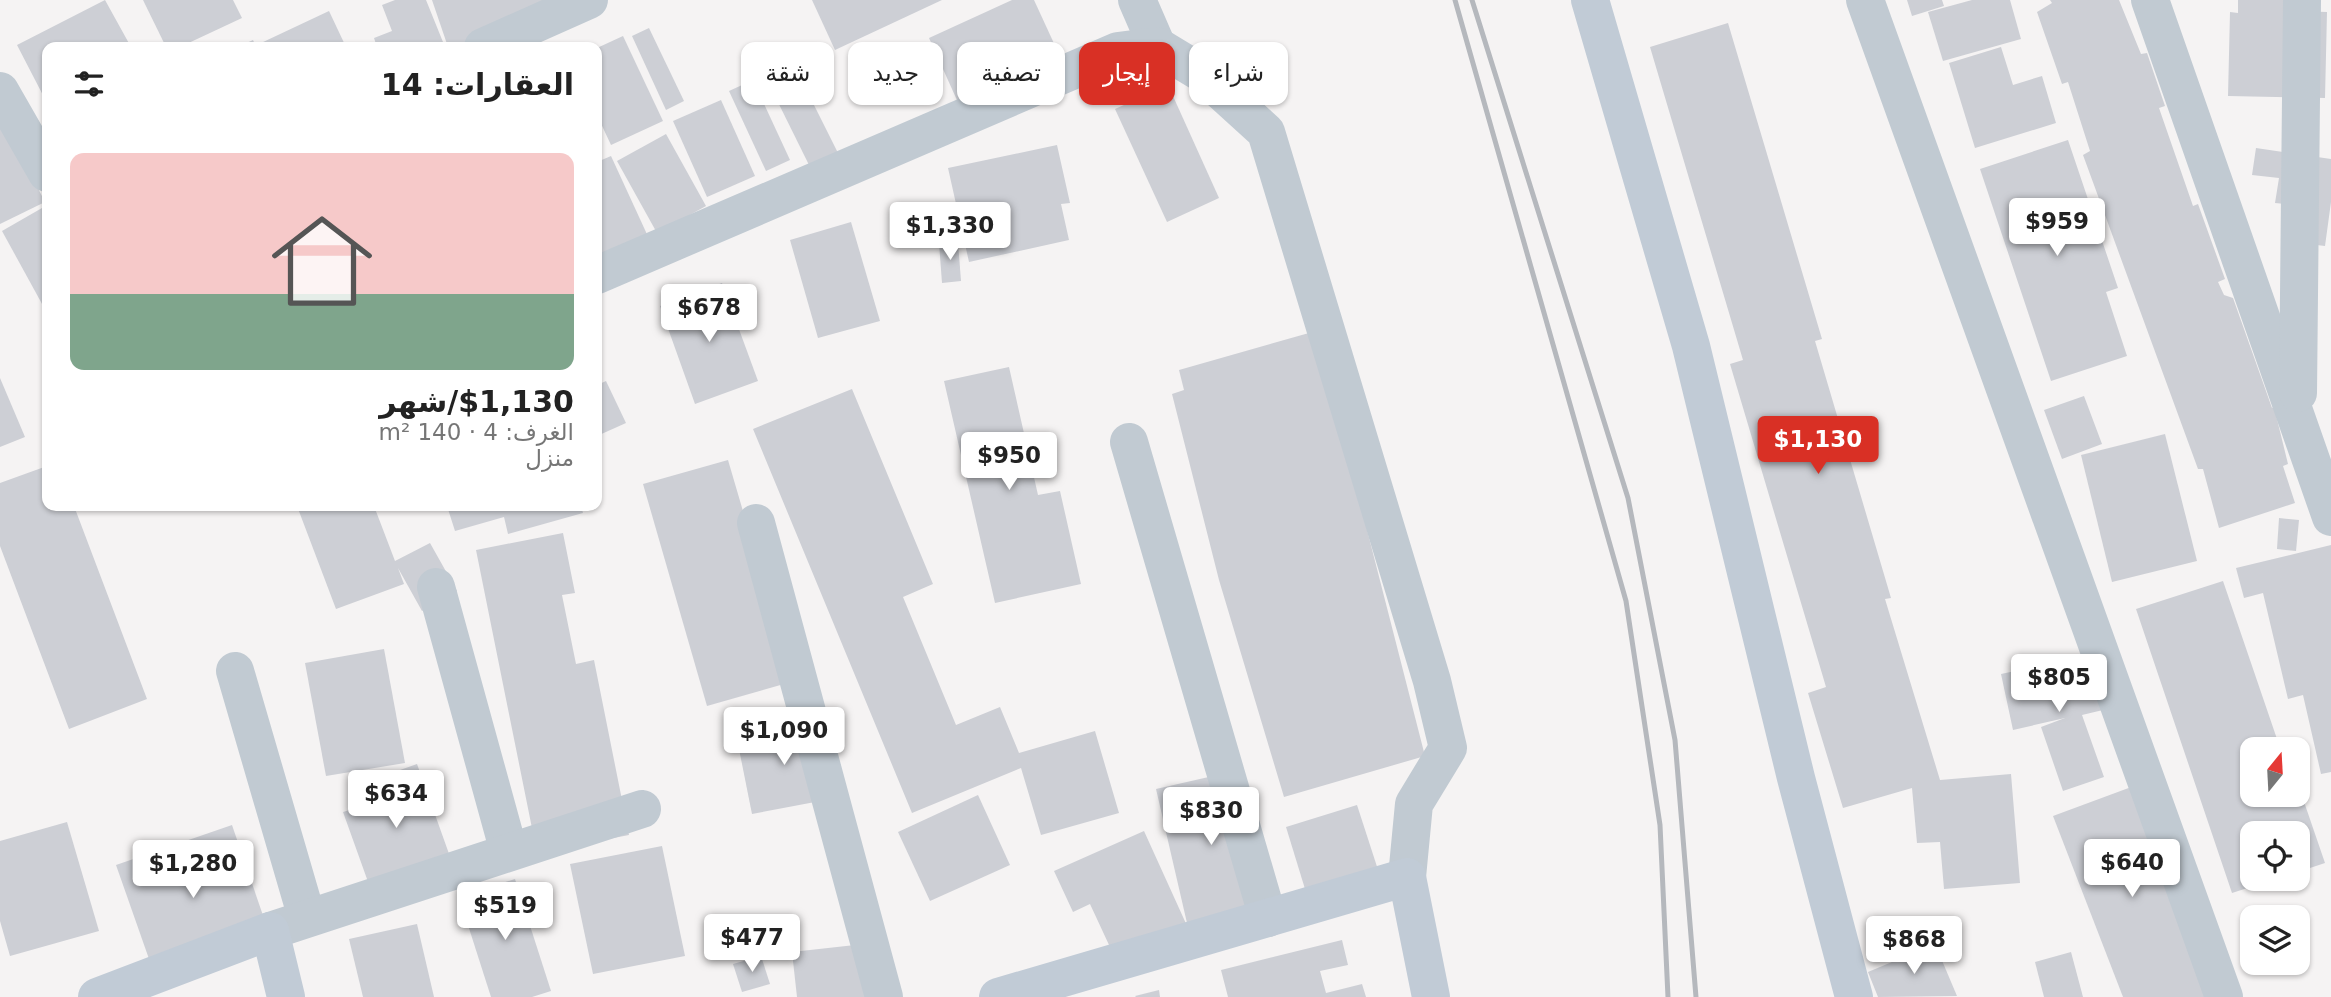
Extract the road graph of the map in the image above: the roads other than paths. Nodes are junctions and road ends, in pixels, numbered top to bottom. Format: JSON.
{"nodes":[{"id":1,"x":589,"y":0,"type":"edge"},
{"id":2,"x":1137,"y":0,"type":"edge"},
{"id":3,"x":1590,"y":0,"type":"edge"},
{"id":4,"x":1865,"y":0,"type":"edge"},
{"id":5,"x":2150,"y":0,"type":"edge"},
{"id":6,"x":2302,"y":0,"type":"edge"},
{"id":7,"x":494,"y":42,"type":"edge"},
{"id":8,"x":1155,"y":42,"type":"edge"},
{"id":9,"x":1175,"y":57,"type":"edge"},
{"id":10,"x":1079,"y":68,"type":"edge"},
{"id":11,"x":0,"y":91,"type":"edge"},
{"id":12,"x":42,"y":164,"type":"edge"},
{"id":13,"x":602,"y":273,"type":"edge"},
{"id":14,"x":2298,"y":422,"type":"junction"},
{"id":15,"x":1129,"y":442,"type":"dead end"},
{"id":16,"x":2331,"y":517,"type":"edge"},
{"id":17,"x":755,"y":523,"type":"dead end"},
{"id":18,"x":436,"y":587,"type":"dead end"},
{"id":19,"x":236,"y":671,"type":"dead end"},
{"id":20,"x":642,"y":809,"type":"dead end"},
{"id":21,"x":509,"y":852,"type":"junction"},
{"id":22,"x":1407,"y":877,"type":"junction"},
{"id":23,"x":307,"y":918,"type":"junction"},
{"id":24,"x":1268,"y":918,"type":"junction"},
{"id":25,"x":270,"y":931,"type":"junction"},
{"id":26,"x":97,"y":997,"type":"edge"},
{"id":27,"x":286,"y":997,"type":"edge"},
{"id":28,"x":884,"y":997,"type":"edge"},
{"id":29,"x":998,"y":997,"type":"edge"},
{"id":30,"x":1431,"y":997,"type":"edge"},
{"id":31,"x":1854,"y":997,"type":"edge"},
{"id":32,"x":2224,"y":997,"type":"edge"}],
"edges":[{"from":1,"to":7,"type":"street"},
{"from":2,"to":8,"type":"street"},
{"from":3,"to":31,"type":"street"},
{"from":4,"to":32,"type":"street"},
{"from":5,"to":14,"type":"street"},
{"from":6,"to":14,"type":"street"},
{"from":9,"to":22,"type":"street"},
{"from":10,"to":13,"type":"street"},
{"from":11,"to":12,"type":"street"},
{"from":14,"to":16,"type":"street"},
{"from":15,"to":24,"type":"street"},
{"from":17,"to":28,"type":"street"},
{"from":18,"to":21,"type":"street"},
{"from":19,"to":23,"type":"street"},
{"from":20,"to":21,"type":"street"},
{"from":21,"to":23,"type":"street"},
{"from":22,"to":24,"type":"street"},
{"from":22,"to":30,"type":"street"},
{"from":23,"to":25,"type":"street"},
{"from":24,"to":29,"type":"street"},
{"from":25,"to":26,"type":"street"},
{"from":25,"to":27,"type":"street"}]}
